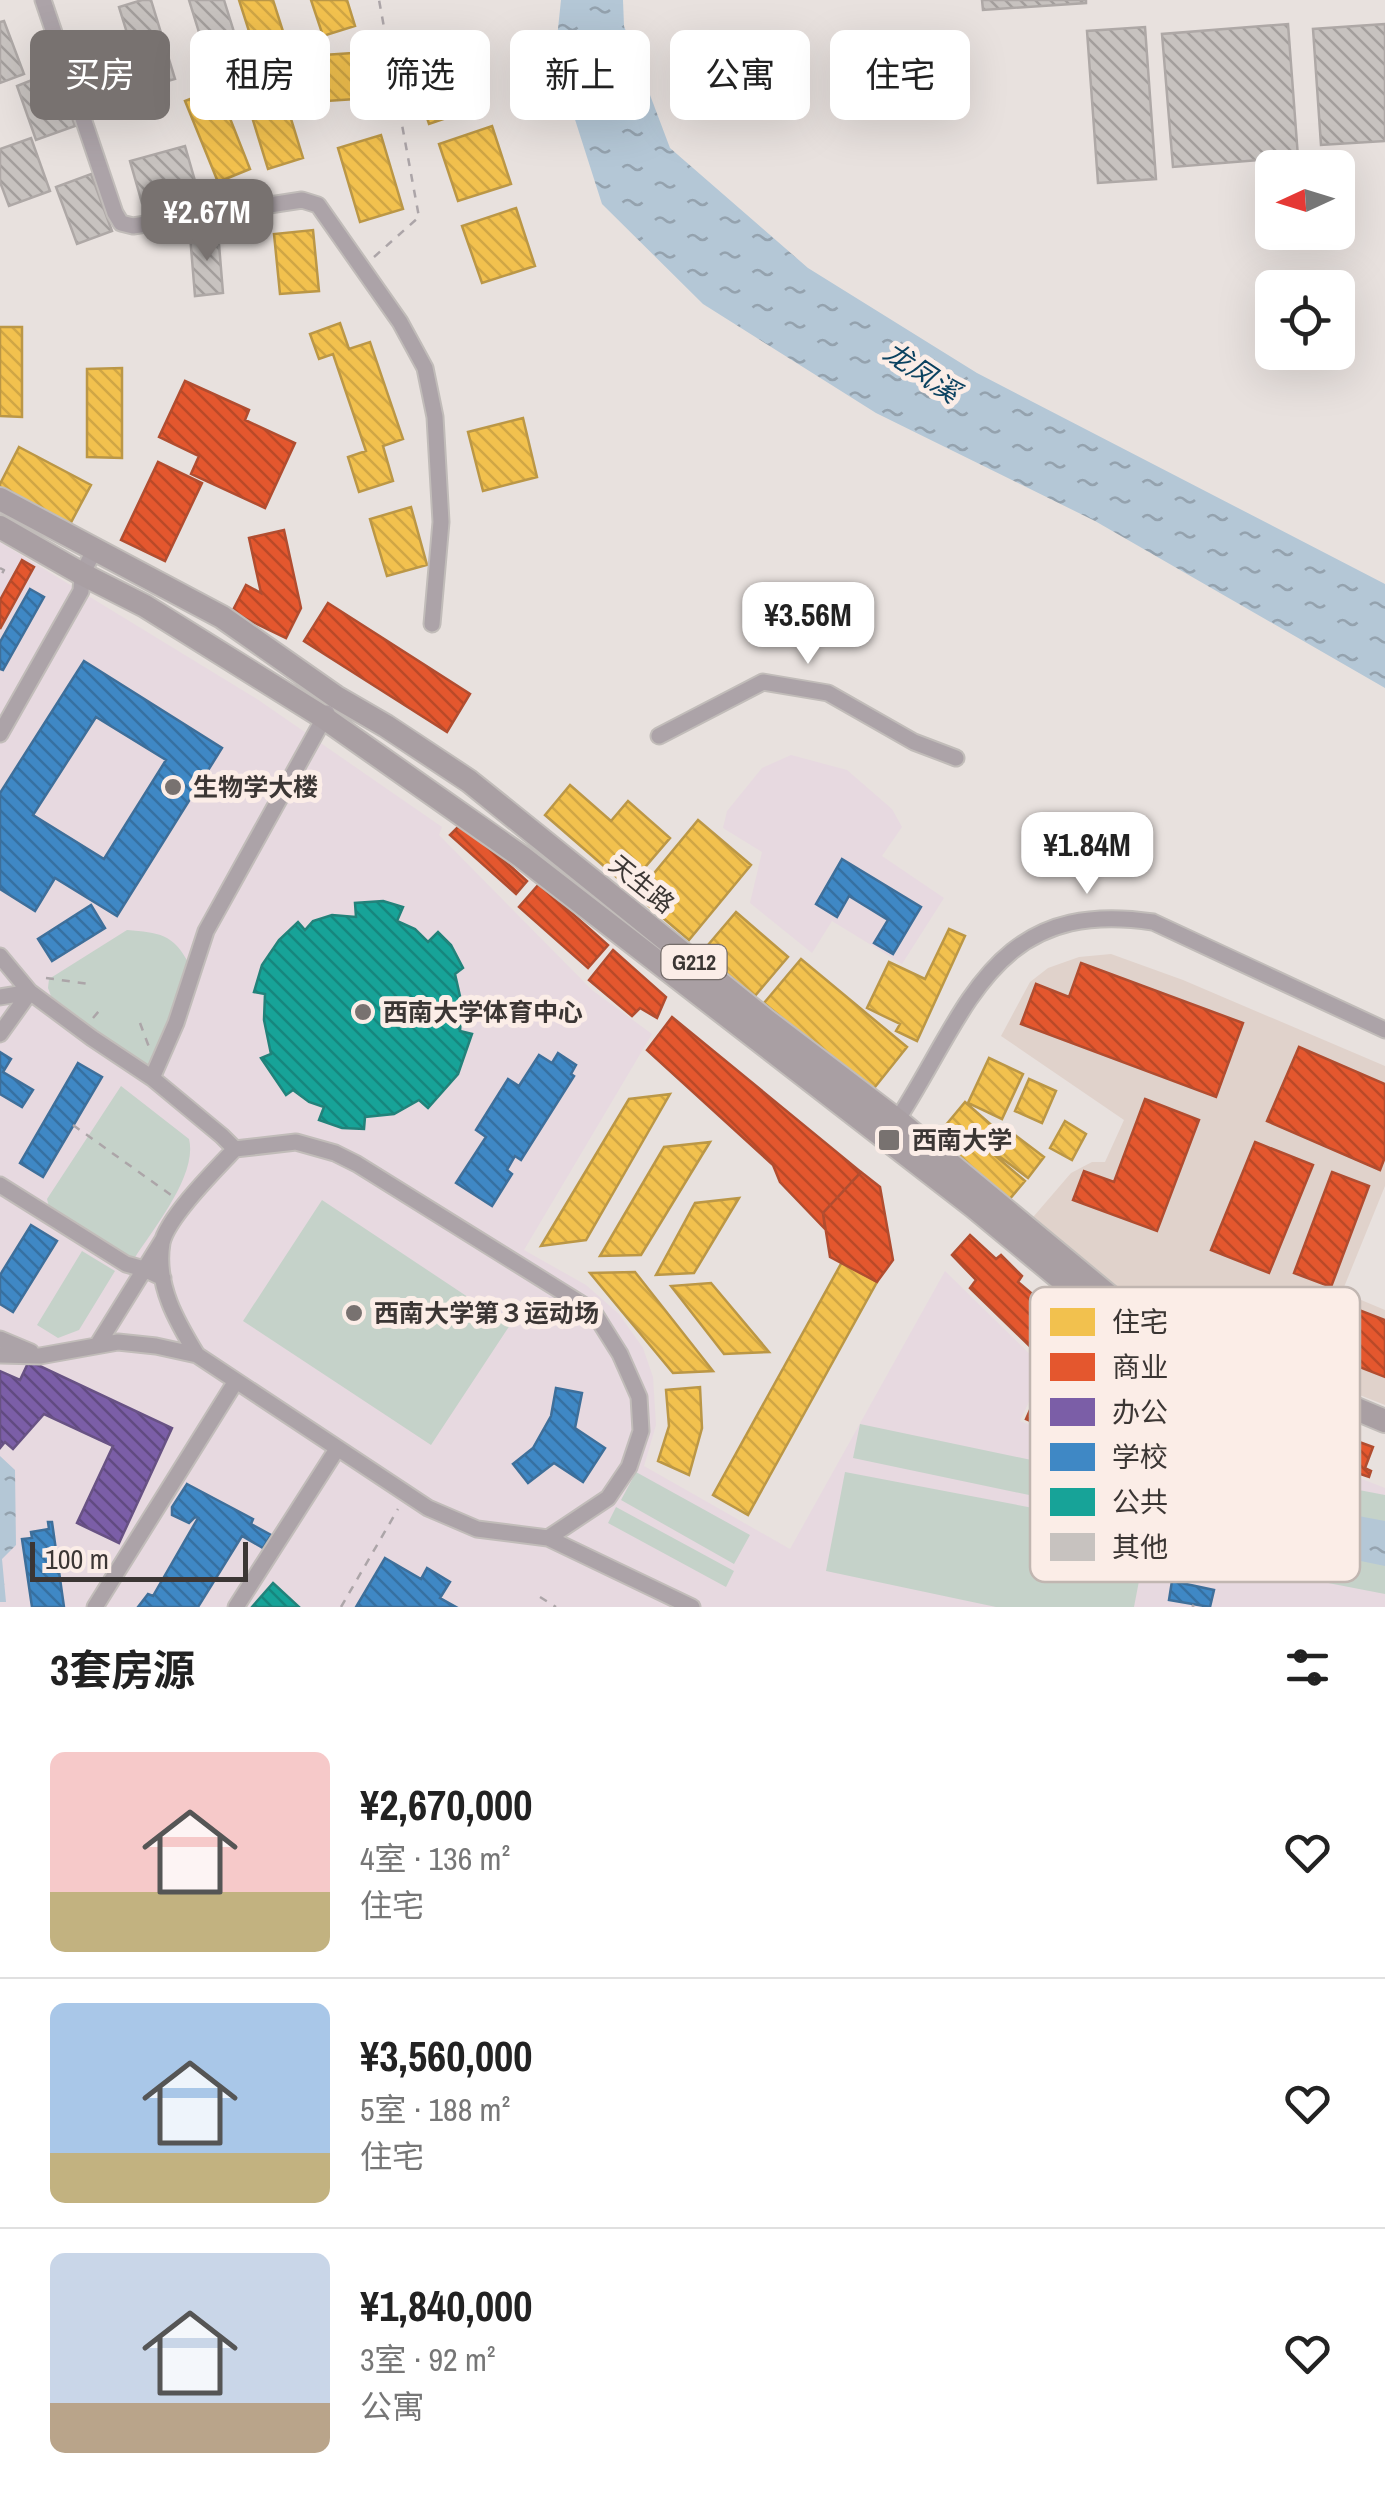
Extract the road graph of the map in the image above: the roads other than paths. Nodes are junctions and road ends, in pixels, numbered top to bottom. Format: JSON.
{"nodes":[{"id":1,"x":43,"y":0,"type":"edge"},
{"id":2,"x":0,"y":499,"type":"edge"},
{"id":3,"x":0,"y":527,"type":"edge"},
{"id":4,"x":95,"y":549,"type":"junction"},
{"id":5,"x":82,"y":574,"type":"junction"},
{"id":6,"x":432,"y":624,"type":"dead end"},
{"id":7,"x":336,"y":697,"type":"junction"},
{"id":8,"x":323,"y":718,"type":"junction"},
{"id":9,"x":0,"y":734,"type":"edge"},
{"id":10,"x":659,"y":736,"type":"dead end"},
{"id":11,"x":956,"y":758,"type":"dead end"},
{"id":12,"x":0,"y":956,"type":"edge"},
{"id":13,"x":30,"y":992,"type":"junction"},
{"id":14,"x":0,"y":997,"type":"edge"},
{"id":15,"x":1385,"y":1030,"type":"edge"},
{"id":16,"x":0,"y":1034,"type":"edge"},
{"id":17,"x":147,"y":1074,"type":"junction"},
{"id":18,"x":891,"y":1129,"type":"junction"},
{"id":19,"x":235,"y":1149,"type":"junction"},
{"id":20,"x":0,"y":1185,"type":"edge"},
{"id":21,"x":162,"y":1241,"type":"junction"},
{"id":22,"x":144,"y":1269,"type":"junction"},
{"id":23,"x":163,"y":1278,"type":"junction"},
{"id":24,"x":1071,"y":1287,"type":"edge"},
{"id":25,"x":1096,"y":1287,"type":"edge"},
{"id":26,"x":0,"y":1339,"type":"edge"},
{"id":27,"x":98,"y":1344,"type":"junction"},
{"id":28,"x":0,"y":1355,"type":"edge"},
{"id":29,"x":197,"y":1355,"type":"junction"},
{"id":30,"x":40,"y":1356,"type":"junction"},
{"id":31,"x":236,"y":1381,"type":"junction"},
{"id":32,"x":1360,"y":1411,"type":"edge"},
{"id":33,"x":1385,"y":1421,"type":"edge"},
{"id":34,"x":1360,"y":1428,"type":"edge"},
{"id":35,"x":1385,"y":1438,"type":"edge"},
{"id":36,"x":338,"y":1449,"type":"junction"},
{"id":37,"x":548,"y":1538,"type":"junction"},
{"id":38,"x":95,"y":1607,"type":"edge"},
{"id":39,"x":236,"y":1607,"type":"edge"},
{"id":40,"x":692,"y":1607,"type":"edge"}],
"edges":[{"from":1,"to":6,"type":"street"},
{"from":2,"to":4,"type":"highway","name":"天生路","number":"G212"},
{"from":3,"to":5,"type":"highway","name":"天生路","number":"G212"},
{"from":4,"to":5,"type":"street"},
{"from":4,"to":7,"type":"highway","name":"天生路","number":"G212"},
{"from":5,"to":8,"type":"highway","name":"天生路","number":"G212"},
{"from":5,"to":9,"type":"street"},
{"from":7,"to":8,"type":"street"},
{"from":7,"to":18,"type":"highway","name":"天生路","number":"G212"},
{"from":8,"to":17,"type":"street"},
{"from":8,"to":18,"type":"highway","name":"天生路","number":"G212"},
{"from":10,"to":11,"type":"street"},
{"from":12,"to":13,"type":"street"},
{"from":13,"to":14,"type":"street"},
{"from":13,"to":16,"type":"street"},
{"from":13,"to":17,"type":"street"},
{"from":15,"to":18,"type":"street"},
{"from":17,"to":19,"type":"street"},
{"from":18,"to":24,"type":"highway","name":"天生路","number":"G212"},
{"from":18,"to":25,"type":"highway","name":"天生路","number":"G212"},
{"from":19,"to":21,"type":"street"},
{"from":19,"to":37,"type":"street"},
{"from":20,"to":22,"type":"street"},
{"from":21,"to":22,"type":"street"},
{"from":21,"to":23,"type":"street"},
{"from":22,"to":23,"type":"street"},
{"from":22,"to":27,"type":"street"},
{"from":23,"to":29,"type":"street"},
{"from":26,"to":30,"type":"street"},
{"from":27,"to":29,"type":"street"},
{"from":27,"to":30,"type":"street"},
{"from":28,"to":30,"type":"street"},
{"from":29,"to":31,"type":"street"},
{"from":31,"to":36,"type":"street"},
{"from":31,"to":38,"type":"street"},
{"from":32,"to":33,"type":"highway","name":"天生路","number":"G212"},
{"from":34,"to":35,"type":"highway","name":"天生路","number":"G212"},
{"from":36,"to":37,"type":"street"},
{"from":36,"to":39,"type":"street"},
{"from":37,"to":40,"type":"street"}]}
